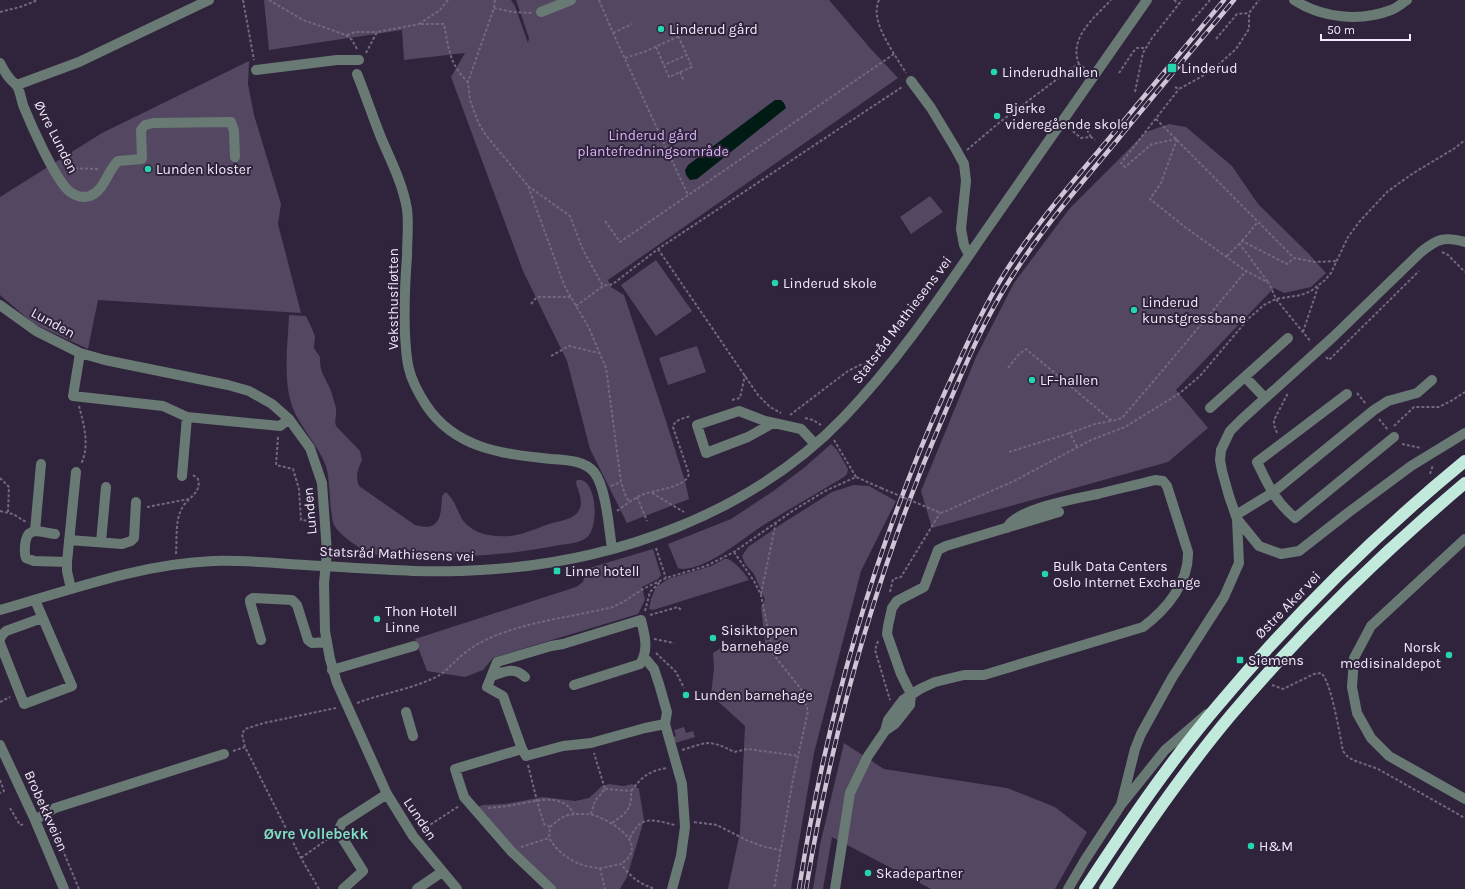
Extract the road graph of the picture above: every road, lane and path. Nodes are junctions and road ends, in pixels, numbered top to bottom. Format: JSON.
{"nodes":[{"id":1,"x":38,"y":0,"type":"edge"},
{"id":2,"x":209,"y":0,"type":"edge"},
{"id":3,"x":243,"y":0,"type":"edge"},
{"id":4,"x":268,"y":0,"type":"edge"},
{"id":5,"x":448,"y":0,"type":"edge"},
{"id":6,"x":495,"y":0,"type":"edge"},
{"id":7,"x":571,"y":0,"type":"edge"},
{"id":8,"x":599,"y":0,"type":"edge"},
{"id":9,"x":879,"y":0,"type":"edge"},
{"id":10,"x":1110,"y":0,"type":"edge"},
{"id":11,"x":1147,"y":0,"type":"edge"},
{"id":12,"x":1174,"y":0,"type":"edge"},
{"id":13,"x":1182,"y":0,"type":"edge"},
{"id":14,"x":1210,"y":0,"type":"edge"},
{"id":15,"x":1259,"y":0,"type":"edge"},
{"id":16,"x":1294,"y":0,"type":"edge"},
{"id":17,"x":1407,"y":0,"type":"edge"},
{"id":18,"x":1179,"y":4,"type":"junction"},
{"id":19,"x":494,"y":8,"type":"junction"},
{"id":20,"x":0,"y":12,"type":"edge"},
{"id":21,"x":541,"y":12,"type":"joint"},
{"id":22,"x":1249,"y":13,"type":"junction"},
{"id":23,"x":1192,"y":21,"type":"dead end"},
{"id":24,"x":418,"y":24,"type":"junction"},
{"id":25,"x":632,"y":24,"type":"dead end"},
{"id":26,"x":695,"y":29,"type":"dead end"},
{"id":27,"x":377,"y":32,"type":"junction"},
{"id":28,"x":613,"y":33,"type":"junction"},
{"id":29,"x":346,"y":36,"type":"junction"},
{"id":30,"x":678,"y":36,"type":"junction"},
{"id":31,"x":1216,"y":39,"type":"dead end"},
{"id":32,"x":656,"y":47,"type":"junction"},
{"id":33,"x":1146,"y":48,"type":"junction"},
{"id":34,"x":894,"y":54,"type":"junction"},
{"id":35,"x":687,"y":55,"type":"junction"},
{"id":36,"x":625,"y":58,"type":"junction"},
{"id":37,"x":359,"y":60,"type":"junction"},
{"id":38,"x":0,"y":63,"type":"edge"},
{"id":39,"x":1079,"y":64,"type":"junction"},
{"id":40,"x":664,"y":65,"type":"junction"},
{"id":41,"x":1086,"y":69,"type":"dead end"},
{"id":42,"x":256,"y":70,"type":"joint"},
{"id":43,"x":680,"y":72,"type":"junction"},
{"id":44,"x":1119,"y":73,"type":"dead end"},
{"id":45,"x":357,"y":74,"type":"dead end"},
{"id":46,"x":911,"y":80,"type":"junction"},
{"id":47,"x":468,"y":82,"type":"junction"},
{"id":48,"x":684,"y":82,"type":"dead end"},
{"id":49,"x":17,"y":85,"type":"junction"},
{"id":50,"x":1175,"y":87,"type":"dead end"},
{"id":51,"x":1179,"y":90,"type":"junction"},
{"id":52,"x":1135,"y":92,"type":"dead end"},
{"id":53,"x":1156,"y":119,"type":"junction"},
{"id":54,"x":1068,"y":128,"type":"dead end"},
{"id":55,"x":1087,"y":130,"type":"dead end"},
{"id":56,"x":1091,"y":137,"type":"junction"},
{"id":57,"x":1177,"y":139,"type":"junction"},
{"id":58,"x":1095,"y":140,"type":"dead end"},
{"id":59,"x":1465,"y":140,"type":"edge"},
{"id":60,"x":960,"y":156,"type":"junction"},
{"id":61,"x":235,"y":157,"type":"dead end"},
{"id":62,"x":54,"y":168,"type":"junction"},
{"id":63,"x":111,"y":170,"type":"junction"},
{"id":64,"x":528,"y":186,"type":"junction"},
{"id":65,"x":688,"y":195,"type":"junction"},
{"id":66,"x":605,"y":221,"type":"dead end"},
{"id":67,"x":1257,"y":222,"type":"junction"},
{"id":68,"x":1242,"y":241,"type":"junction"},
{"id":69,"x":1465,"y":242,"type":"edge"},
{"id":70,"x":1239,"y":243,"type":"junction"},
{"id":71,"x":658,"y":249,"type":"junction"},
{"id":72,"x":1439,"y":252,"type":"dead end"},
{"id":73,"x":969,"y":255,"type":"junction"},
{"id":74,"x":1227,"y":256,"type":"junction"},
{"id":75,"x":1294,"y":258,"type":"junction"},
{"id":76,"x":1337,"y":261,"type":"junction"},
{"id":77,"x":1420,"y":270,"type":"dead end"},
{"id":78,"x":1246,"y":271,"type":"junction"},
{"id":79,"x":1465,"y":272,"type":"edge"},
{"id":80,"x":1269,"y":283,"type":"junction"},
{"id":81,"x":603,"y":286,"type":"junction"},
{"id":82,"x":1319,"y":286,"type":"junction"},
{"id":83,"x":570,"y":297,"type":"junction"},
{"id":84,"x":1276,"y":299,"type":"junction"},
{"id":85,"x":531,"y":304,"type":"dead end"},
{"id":86,"x":0,"y":305,"type":"edge"},
{"id":87,"x":576,"y":306,"type":"junction"},
{"id":88,"x":1303,"y":332,"type":"junction"},
{"id":89,"x":1288,"y":338,"type":"dead end"},
{"id":90,"x":1311,"y":342,"type":"dead end"},
{"id":91,"x":80,"y":353,"type":"junction"},
{"id":92,"x":599,"y":353,"type":"junction"},
{"id":93,"x":551,"y":356,"type":"dead end"},
{"id":94,"x":1322,"y":358,"type":"dead end"},
{"id":95,"x":879,"y":362,"type":"dead end"},
{"id":96,"x":1008,"y":368,"type":"dead end"},
{"id":97,"x":1245,"y":377,"type":"junction"},
{"id":98,"x":1432,"y":380,"type":"dead end"},
{"id":99,"x":1289,"y":391,"type":"dead end"},
{"id":100,"x":1465,"y":392,"type":"edge"},
{"id":101,"x":1347,"y":394,"type":"dead end"},
{"id":102,"x":76,"y":396,"type":"junction"},
{"id":103,"x":1265,"y":398,"type":"junction"},
{"id":104,"x":1210,"y":408,"type":"dead end"},
{"id":105,"x":783,"y":414,"type":"dead end"},
{"id":106,"x":798,"y":416,"type":"dead end"},
{"id":107,"x":187,"y":417,"type":"junction"},
{"id":108,"x":805,"y":418,"type":"dead end"},
{"id":109,"x":289,"y":419,"type":"junction"},
{"id":110,"x":1112,"y":421,"type":"junction"},
{"id":111,"x":773,"y":423,"type":"junction"},
{"id":112,"x":280,"y":426,"type":"junction"},
{"id":113,"x":822,"y":426,"type":"dead end"},
{"id":114,"x":1070,"y":433,"type":"junction"},
{"id":115,"x":1465,"y":433,"type":"edge"},
{"id":116,"x":1392,"y":434,"type":"junction"},
{"id":117,"x":833,"y":440,"type":"dead end"},
{"id":118,"x":1283,"y":441,"type":"junction"},
{"id":119,"x":816,"y":444,"type":"junction"},
{"id":120,"x":1077,"y":447,"type":"junction"},
{"id":121,"x":1423,"y":448,"type":"dead end"},
{"id":122,"x":1009,"y":452,"type":"dead end"},
{"id":123,"x":83,"y":460,"type":"dead end"},
{"id":124,"x":1465,"y":460,"type":"edge"},
{"id":125,"x":1434,"y":463,"type":"dead end"},
{"id":126,"x":41,"y":464,"type":"dead end"},
{"id":127,"x":76,"y":472,"type":"dead end"},
{"id":128,"x":183,"y":474,"type":"joint"},
{"id":129,"x":1429,"y":476,"type":"dead end"},
{"id":130,"x":856,"y":477,"type":"junction"},
{"id":131,"x":1,"y":479,"type":"edge"},
{"id":132,"x":0,"y":483,"type":"edge"},
{"id":133,"x":1465,"y":483,"type":"edge"},
{"id":134,"x":106,"y":487,"type":"dead end"},
{"id":135,"x":651,"y":492,"type":"dead end"},
{"id":136,"x":1272,"y":493,"type":"junction"},
{"id":137,"x":643,"y":494,"type":"dead end"},
{"id":138,"x":637,"y":497,"type":"junction"},
{"id":139,"x":189,"y":499,"type":"junction"},
{"id":140,"x":629,"y":502,"type":"junction"},
{"id":141,"x":136,"y":506,"type":"joint"},
{"id":142,"x":0,"y":511,"type":"edge"},
{"id":143,"x":8,"y":512,"type":"junction"},
{"id":144,"x":616,"y":512,"type":"dead end"},
{"id":145,"x":685,"y":512,"type":"dead end"},
{"id":146,"x":1059,"y":512,"type":"dead end"},
{"id":147,"x":1236,"y":517,"type":"junction"},
{"id":148,"x":647,"y":521,"type":"dead end"},
{"id":149,"x":319,"y":522,"type":"dead end"},
{"id":150,"x":776,"y":522,"type":"junction"},
{"id":151,"x":35,"y":527,"type":"junction"},
{"id":152,"x":1007,"y":528,"type":"junction"},
{"id":153,"x":55,"y":534,"type":"dead end"},
{"id":154,"x":1465,"y":539,"type":"edge"},
{"id":155,"x":69,"y":540,"type":"junction"},
{"id":156,"x":101,"y":542,"type":"junction"},
{"id":157,"x":656,"y":548,"type":"dead end"},
{"id":158,"x":612,"y":549,"type":"junction"},
{"id":159,"x":734,"y":552,"type":"junction"},
{"id":160,"x":176,"y":554,"type":"dead end"},
{"id":161,"x":67,"y":562,"type":"junction"},
{"id":162,"x":325,"y":566,"type":"junction"},
{"id":163,"x":666,"y":578,"type":"junction"},
{"id":164,"x":661,"y":581,"type":"junction"},
{"id":165,"x":71,"y":589,"type":"junction"},
{"id":166,"x":761,"y":595,"type":"junction"},
{"id":167,"x":35,"y":600,"type":"junction"},
{"id":168,"x":0,"y":610,"type":"edge"},
{"id":169,"x":681,"y":610,"type":"dead end"},
{"id":170,"x":42,"y":618,"type":"junction"},
{"id":171,"x":642,"y":618,"type":"junction"},
{"id":172,"x":0,"y":639,"type":"edge"},
{"id":173,"x":261,"y":640,"type":"dead end"},
{"id":174,"x":327,"y":642,"type":"junction"},
{"id":175,"x":0,"y":643,"type":"edge"},
{"id":176,"x":674,"y":643,"type":"dead end"},
{"id":177,"x":414,"y":646,"type":"dead end"},
{"id":178,"x":645,"y":648,"type":"junction"},
{"id":179,"x":332,"y":670,"type":"junction"},
{"id":180,"x":492,"y":676,"type":"junction"},
{"id":181,"x":525,"y":677,"type":"dead end"},
{"id":182,"x":574,"y":684,"type":"dead end"},
{"id":183,"x":684,"y":688,"type":"dead end"},
{"id":184,"x":911,"y":694,"type":"junction"},
{"id":185,"x":356,"y":704,"type":"dead end"},
{"id":186,"x":1219,"y":704,"type":"junction"},
{"id":187,"x":339,"y":707,"type":"dead end"},
{"id":188,"x":406,"y":712,"type":"dead end"},
{"id":189,"x":666,"y":724,"type":"junction"},
{"id":190,"x":413,"y":736,"type":"dead end"},
{"id":191,"x":591,"y":743,"type":"junction"},
{"id":192,"x":0,"y":745,"type":"edge"},
{"id":193,"x":674,"y":752,"type":"junction"},
{"id":194,"x":524,"y":753,"type":"junction"},
{"id":195,"x":224,"y":754,"type":"dead end"},
{"id":196,"x":799,"y":756,"type":"junction"},
{"id":197,"x":678,"y":767,"type":"junction"},
{"id":198,"x":0,"y":780,"type":"edge"},
{"id":199,"x":605,"y":789,"type":"junction"},
{"id":200,"x":631,"y":791,"type":"junction"},
{"id":201,"x":0,"y":793,"type":"edge"},
{"id":202,"x":387,"y":794,"type":"junction"},
{"id":203,"x":1465,"y":798,"type":"edge"},
{"id":204,"x":467,"y":801,"type":"junction"},
{"id":205,"x":537,"y":801,"type":"junction"},
{"id":206,"x":1121,"y":805,"type":"junction"},
{"id":207,"x":10,"y":808,"type":"dead end"},
{"id":208,"x":475,"y":810,"type":"junction"},
{"id":209,"x":574,"y":814,"type":"junction"},
{"id":210,"x":591,"y":814,"type":"junction"},
{"id":211,"x":39,"y":817,"type":"junction"},
{"id":212,"x":612,"y":823,"type":"junction"},
{"id":213,"x":685,"y":824,"type":"junction"},
{"id":214,"x":22,"y":825,"type":"dead end"},
{"id":215,"x":550,"y":827,"type":"junction"},
{"id":216,"x":338,"y":831,"type":"junction"},
{"id":217,"x":421,"y":831,"type":"dead end"},
{"id":218,"x":549,"y":838,"type":"junction"},
{"id":219,"x":630,"y":838,"type":"junction"},
{"id":220,"x":782,"y":850,"type":"junction"},
{"id":221,"x":510,"y":851,"type":"junction"},
{"id":222,"x":301,"y":858,"type":"junction"},
{"id":223,"x":621,"y":864,"type":"junction"},
{"id":224,"x":600,"y":868,"type":"junction"},
{"id":225,"x":442,"y":872,"type":"junction"},
{"id":226,"x":64,"y":889,"type":"edge"},
{"id":227,"x":79,"y":889,"type":"edge"},
{"id":228,"x":319,"y":889,"type":"edge"},
{"id":229,"x":343,"y":889,"type":"edge"},
{"id":230,"x":417,"y":889,"type":"edge"},
{"id":231,"x":457,"y":889,"type":"edge"},
{"id":232,"x":551,"y":889,"type":"edge"},
{"id":233,"x":605,"y":889,"type":"edge"},
{"id":234,"x":655,"y":889,"type":"edge"},
{"id":235,"x":672,"y":889,"type":"edge"},
{"id":236,"x":774,"y":889,"type":"edge"},
{"id":237,"x":835,"y":889,"type":"edge"},
{"id":238,"x":1068,"y":889,"type":"edge"},
{"id":239,"x":1085,"y":889,"type":"edge"},
{"id":240,"x":1105,"y":889,"type":"edge"}],
"edges":[{"from":1,"to":20,"type":"path"},
{"from":2,"to":49,"type":"street"},
{"from":3,"to":42,"type":"path"},
{"from":4,"to":29,"type":"path"},
{"from":5,"to":24,"type":"path"},
{"from":6,"to":19,"type":"path"},
{"from":7,"to":21,"type":"street"},
{"from":8,"to":28,"type":"path"},
{"from":9,"to":34,"type":"path"},
{"from":10,"to":39,"type":"path"},
{"from":11,"to":73,"type":"street","name":"Statsråd Mathiesens vei"},
{"from":12,"to":18,"type":"path"},
{"from":13,"to":18,"type":"path"},
{"from":14,"to":23,"type":"path"},
{"from":15,"to":22,"type":"path"},
{"from":16,"to":17,"type":"street"},
{"from":18,"to":33,"type":"path"},
{"from":19,"to":21,"type":"path"},
{"from":19,"to":47,"type":"path"},
{"from":22,"to":31,"type":"path"},
{"from":22,"to":51,"type":"path"},
{"from":24,"to":27,"type":"path"},
{"from":24,"to":47,"type":"path"},
{"from":25,"to":28,"type":"path"},
{"from":26,"to":30,"type":"path"},
{"from":27,"to":29,"type":"path"},
{"from":27,"to":37,"type":"path"},
{"from":28,"to":36,"type":"path"},
{"from":29,"to":37,"type":"path"},
{"from":30,"to":32,"type":"path"},
{"from":30,"to":35,"type":"path"},
{"from":32,"to":36,"type":"path"},
{"from":32,"to":40,"type":"path"},
{"from":33,"to":44,"type":"path"},
{"from":33,"to":52,"type":"path"},
{"from":34,"to":46,"type":"path"},
{"from":34,"to":65,"type":"path"},
{"from":35,"to":40,"type":"path"},
{"from":35,"to":43,"type":"path"},
{"from":36,"to":65,"type":"path"},
{"from":37,"to":42,"type":"street"},
{"from":38,"to":49,"type":"street","name":"Øvre Lunden"},
{"from":39,"to":41,"type":"path"},
{"from":39,"to":60,"type":"path"},
{"from":40,"to":43,"type":"path"},
{"from":43,"to":48,"type":"path"},
{"from":45,"to":158,"type":"street","name":"Veksthusfløtten"},
{"from":46,"to":60,"type":"street"},
{"from":46,"to":71,"type":"path"},
{"from":47,"to":64,"type":"path"},
{"from":49,"to":62,"type":"street","name":"Øvre Lunden"},
{"from":50,"to":51,"type":"path"},
{"from":51,"to":53,"type":"path"},
{"from":53,"to":57,"type":"path"},
{"from":53,"to":57,"type":"path"},
{"from":54,"to":56,"type":"path"},
{"from":55,"to":56,"type":"path"},
{"from":56,"to":58,"type":"path"},
{"from":57,"to":67,"type":"path"},
{"from":57,"to":74,"type":"path"},
{"from":59,"to":76,"type":"path"},
{"from":60,"to":73,"type":"street"},
{"from":61,"to":63,"type":"street","name":"Øvre Lunden"},
{"from":62,"to":63,"type":"path"},
{"from":62,"to":63,"type":"street","name":"Øvre Lunden"},
{"from":64,"to":81,"type":"path"},
{"from":64,"to":83,"type":"path"},
{"from":65,"to":66,"type":"path"},
{"from":67,"to":68,"type":"path"},
{"from":67,"to":75,"type":"path"},
{"from":68,"to":70,"type":"path"},
{"from":68,"to":75,"type":"path"},
{"from":69,"to":103,"type":"street"},
{"from":70,"to":74,"type":"path"},
{"from":70,"to":80,"type":"path"},
{"from":71,"to":81,"type":"path"},
{"from":71,"to":105,"type":"path"},
{"from":72,"to":79,"type":"path"},
{"from":73,"to":119,"type":"street","name":"Statsråd Mathiesens vei"},
{"from":74,"to":78,"type":"path"},
{"from":75,"to":76,"type":"path"},
{"from":76,"to":82,"type":"path"},
{"from":77,"to":94,"type":"path"},
{"from":78,"to":80,"type":"path"},
{"from":78,"to":110,"type":"path"},
{"from":80,"to":84,"type":"path"},
{"from":81,"to":87,"type":"path"},
{"from":82,"to":84,"type":"path"},
{"from":82,"to":88,"type":"path"},
{"from":83,"to":85,"type":"path"},
{"from":83,"to":87,"type":"path"},
{"from":84,"to":88,"type":"path"},
{"from":84,"to":120,"type":"path"},
{"from":86,"to":91,"type":"street","name":"Lunden"},
{"from":87,"to":92,"type":"path"},
{"from":88,"to":90,"type":"path"},
{"from":89,"to":97,"type":"street"},
{"from":91,"to":102,"type":"street"},
{"from":91,"to":109,"type":"street","name":"Lunden"},
{"from":92,"to":93,"type":"path"},
{"from":92,"to":140,"type":"path"},
{"from":95,"to":106,"type":"path"},
{"from":96,"to":110,"type":"path"},
{"from":97,"to":103,"type":"street"},
{"from":97,"to":104,"type":"street"},
{"from":98,"to":136,"type":"street"},
{"from":99,"to":118,"type":"path"},
{"from":100,"to":116,"type":"path"},
{"from":101,"to":118,"type":"street"},
{"from":102,"to":107,"type":"street"},
{"from":102,"to":123,"type":"path"},
{"from":103,"to":147,"type":"street"},
{"from":107,"to":112,"type":"street"},
{"from":107,"to":128,"type":"street"},
{"from":108,"to":113,"type":"path"},
{"from":109,"to":112,"type":"street"},
{"from":109,"to":162,"type":"street","name":"Lunden"},
{"from":110,"to":114,"type":"path"},
{"from":111,"to":111,"type":"street"},
{"from":111,"to":119,"type":"street"},
{"from":112,"to":149,"type":"path"},
{"from":114,"to":120,"type":"path"},
{"from":114,"to":122,"type":"path"},
{"from":115,"to":147,"type":"street"},
{"from":116,"to":121,"type":"path"},
{"from":116,"to":136,"type":"street"},
{"from":117,"to":130,"type":"path"},
{"from":118,"to":136,"type":"street"},
{"from":119,"to":158,"type":"street","name":"Statsråd Mathiesens vei"},
{"from":120,"to":130,"type":"path","bridge":true},
{"from":124,"to":186,"type":"highway","name":"Østre Aker vei"},
{"from":125,"to":129,"type":"path"},
{"from":126,"to":151,"type":"street"},
{"from":127,"to":155,"type":"street"},
{"from":128,"to":139,"type":"path"},
{"from":130,"to":150,"type":"path"},
{"from":131,"to":132,"type":"path"},
{"from":131,"to":143,"type":"path"},
{"from":133,"to":240,"type":"highway"},
{"from":134,"to":156,"type":"street"},
{"from":135,"to":145,"type":"path"},
{"from":136,"to":147,"type":"street"},
{"from":137,"to":138,"type":"path"},
{"from":138,"to":140,"type":"path"},
{"from":138,"to":148,"type":"path"},
{"from":139,"to":141,"type":"path"},
{"from":139,"to":160,"type":"path"},
{"from":140,"to":144,"type":"path"},
{"from":141,"to":156,"type":"street"},
{"from":142,"to":143,"type":"path"},
{"from":143,"to":151,"type":"path"},
{"from":146,"to":152,"type":"street"},
{"from":147,"to":206,"type":"street"},
{"from":150,"to":159,"type":"path"},
{"from":150,"to":166,"type":"path"},
{"from":151,"to":153,"type":"street"},
{"from":151,"to":161,"type":"street"},
{"from":152,"to":184,"type":"street"},
{"from":152,"to":184,"type":"street"},
{"from":154,"to":203,"type":"street"},
{"from":155,"to":156,"type":"street"},
{"from":155,"to":161,"type":"street"},
{"from":157,"to":163,"type":"path"},
{"from":158,"to":162,"type":"street","name":"Statsråd Mathiesens vei"},
{"from":159,"to":163,"type":"path"},
{"from":159,"to":166,"type":"path"},
{"from":161,"to":165,"type":"street"},
{"from":162,"to":165,"type":"street","name":"Statsråd Mathiesens vei"},
{"from":162,"to":174,"type":"street","name":"Lunden"},
{"from":163,"to":164,"type":"path"},
{"from":164,"to":171,"type":"path"},
{"from":164,"to":185,"type":"path"},
{"from":165,"to":167,"type":"street","name":"Statsråd Mathiesens vei"},
{"from":166,"to":196,"type":"path"},
{"from":167,"to":168,"type":"street","name":"Statsråd Mathiesens vei"},
{"from":167,"to":170,"type":"street"},
{"from":169,"to":171,"type":"path"},
{"from":170,"to":172,"type":"street"},
{"from":170,"to":175,"type":"street"},
{"from":171,"to":178,"type":"street"},
{"from":171,"to":180,"type":"street"},
{"from":173,"to":174,"type":"street"},
{"from":174,"to":179,"type":"street","name":"Lunden"},
{"from":176,"to":178,"type":"path"},
{"from":177,"to":179,"type":"street"},
{"from":178,"to":182,"type":"street"},
{"from":178,"to":183,"type":"path"},
{"from":178,"to":189,"type":"street"},
{"from":179,"to":202,"type":"street","name":"Lunden"},
{"from":180,"to":181,"type":"street"},
{"from":180,"to":194,"type":"street"},
{"from":184,"to":237,"type":"street"},
{"from":186,"to":206,"type":"street"},
{"from":186,"to":239,"type":"highway","name":"Østre Aker vei"},
{"from":187,"to":222,"type":"path"},
{"from":188,"to":190,"type":"street"},
{"from":189,"to":191,"type":"street"},
{"from":189,"to":193,"type":"street"},
{"from":191,"to":194,"type":"street"},
{"from":191,"to":199,"type":"path"},
{"from":192,"to":211,"type":"street","name":"Brobekkveien"},
{"from":193,"to":196,"type":"path"},
{"from":193,"to":197,"type":"street"},
{"from":194,"to":204,"type":"street"},
{"from":194,"to":205,"type":"path"},
{"from":195,"to":211,"type":"street"},
{"from":196,"to":220,"type":"path"},
{"from":197,"to":200,"type":"path"},
{"from":197,"to":213,"type":"street"},
{"from":198,"to":201,"type":"path"},
{"from":199,"to":200,"type":"path"},
{"from":199,"to":210,"type":"path"},
{"from":200,"to":212,"type":"path"},
{"from":202,"to":216,"type":"street"},
{"from":202,"to":225,"type":"street","name":"Lunden"},
{"from":204,"to":208,"type":"street"},
{"from":204,"to":217,"type":"path"},
{"from":205,"to":208,"type":"path"},
{"from":205,"to":209,"type":"path"},
{"from":205,"to":215,"type":"path"},
{"from":206,"to":238,"type":"street"},
{"from":207,"to":214,"type":"path"},
{"from":208,"to":221,"type":"street"},
{"from":209,"to":210,"type":"path"},
{"from":209,"to":215,"type":"path"},
{"from":210,"to":212,"type":"path"},
{"from":211,"to":226,"type":"street","name":"Brobekkveien"},
{"from":211,"to":227,"type":"path"},
{"from":212,"to":219,"type":"path"},
{"from":213,"to":219,"type":"path"},
{"from":213,"to":220,"type":"path"},
{"from":213,"to":235,"type":"street"},
{"from":215,"to":218,"type":"path"},
{"from":216,"to":222,"type":"path"},
{"from":216,"to":229,"type":"street"},
{"from":218,"to":221,"type":"path"},
{"from":218,"to":224,"type":"path"},
{"from":219,"to":223,"type":"path"},
{"from":220,"to":236,"type":"path"},
{"from":221,"to":232,"type":"street"},
{"from":222,"to":228,"type":"path"},
{"from":223,"to":224,"type":"path"},
{"from":223,"to":234,"type":"path"},
{"from":224,"to":233,"type":"path"},
{"from":225,"to":230,"type":"street"},
{"from":225,"to":231,"type":"street","name":"Lunden"}]}
